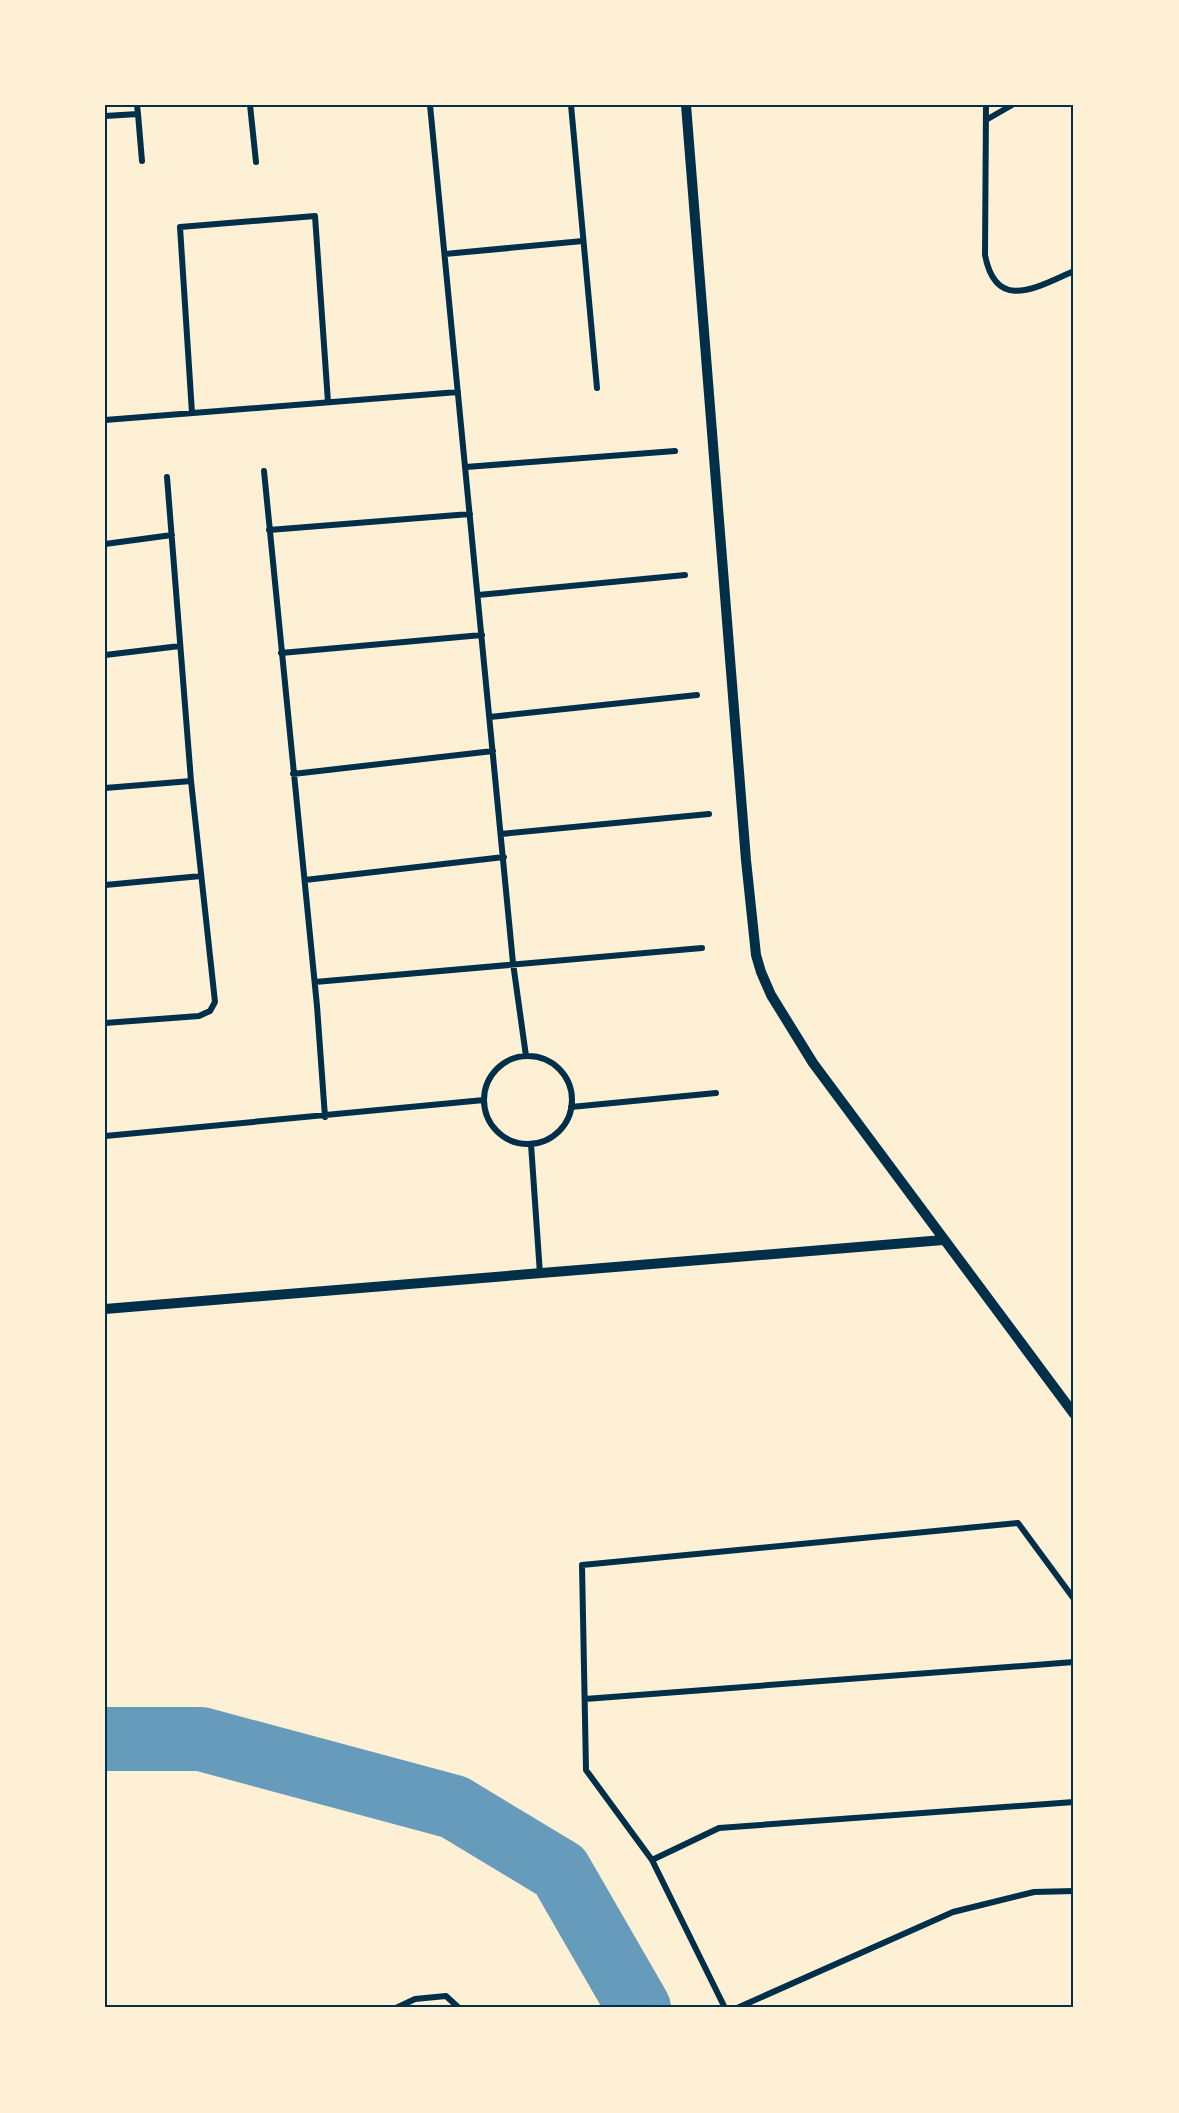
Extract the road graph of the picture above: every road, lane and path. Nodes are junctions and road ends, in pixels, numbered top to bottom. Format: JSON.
{"nodes":[{"id":1,"x":137,"y":105,"type":"edge"},
{"id":2,"x":250,"y":105,"type":"edge"},
{"id":3,"x":430,"y":105,"type":"edge"},
{"id":4,"x":570,"y":105,"type":"edge"},
{"id":5,"x":686,"y":105,"type":"edge"},
{"id":6,"x":986,"y":105,"type":"edge"},
{"id":7,"x":1012,"y":105,"type":"edge"},
{"id":8,"x":138,"y":114,"type":"junction"},
{"id":9,"x":105,"y":116,"type":"edge"},
{"id":10,"x":986,"y":120,"type":"junction"},
{"id":11,"x":142,"y":161,"type":"dead end"},
{"id":12,"x":256,"y":162,"type":"dead end"},
{"id":13,"x":583,"y":241,"type":"junction"},
{"id":14,"x":445,"y":254,"type":"junction"},
{"id":15,"x":1074,"y":271,"type":"edge"},
{"id":16,"x":597,"y":388,"type":"dead end"},
{"id":17,"x":458,"y":392,"type":"junction"},
{"id":18,"x":328,"y":402,"type":"junction"},
{"id":19,"x":192,"y":413,"type":"junction"},
{"id":20,"x":105,"y":420,"type":"edge"},
{"id":21,"x":675,"y":451,"type":"dead end"},
{"id":22,"x":466,"y":467,"type":"junction"},
{"id":23,"x":264,"y":471,"type":"dead end"},
{"id":24,"x":167,"y":477,"type":"dead end"},
{"id":25,"x":470,"y":513,"type":"junction"},
{"id":26,"x":269,"y":530,"type":"junction"},
{"id":27,"x":172,"y":535,"type":"junction"},
{"id":28,"x":105,"y":544,"type":"edge"},
{"id":29,"x":685,"y":576,"type":"dead end"},
{"id":30,"x":478,"y":596,"type":"junction"},
{"id":31,"x":482,"y":635,"type":"junction"},
{"id":32,"x":180,"y":646,"type":"junction"},
{"id":33,"x":281,"y":653,"type":"junction"},
{"id":34,"x":105,"y":655,"type":"edge"},
{"id":35,"x":697,"y":695,"type":"dead end"},
{"id":36,"x":490,"y":717,"type":"junction"},
{"id":37,"x":493,"y":751,"type":"junction"},
{"id":38,"x":293,"y":774,"type":"junction"},
{"id":39,"x":191,"y":781,"type":"junction"},
{"id":40,"x":105,"y":788,"type":"edge"},
{"id":41,"x":709,"y":814,"type":"dead end"},
{"id":42,"x":501,"y":834,"type":"junction"},
{"id":43,"x":504,"y":857,"type":"junction"},
{"id":44,"x":201,"y":876,"type":"junction"},
{"id":45,"x":305,"y":880,"type":"junction"},
{"id":46,"x":105,"y":885,"type":"edge"},
{"id":47,"x":702,"y":948,"type":"dead end"},
{"id":48,"x":513,"y":963,"type":"junction"},
{"id":49,"x":315,"y":982,"type":"junction"},
{"id":50,"x":105,"y":1023,"type":"edge"},
{"id":51,"x":526,"y":1056,"type":"junction"},
{"id":52,"x":716,"y":1093,"type":"dead end"},
{"id":53,"x":484,"y":1100,"type":"junction"},
{"id":54,"x":572,"y":1107,"type":"junction"},
{"id":55,"x":326,"y":1117,"type":"junction"},
{"id":56,"x":105,"y":1136,"type":"edge"},
{"id":57,"x":531,"y":1144,"type":"junction"},
{"id":58,"x":943,"y":1240,"type":"junction"},
{"id":59,"x":540,"y":1274,"type":"junction"},
{"id":60,"x":105,"y":1309,"type":"edge"},
{"id":61,"x":1074,"y":1414,"type":"edge"},
{"id":62,"x":1074,"y":1599,"type":"edge"},
{"id":63,"x":1074,"y":1662,"type":"edge"},
{"id":64,"x":585,"y":1699,"type":"junction"},
{"id":65,"x":1074,"y":1802,"type":"edge"},
{"id":66,"x":652,"y":1860,"type":"junction"},
{"id":67,"x":1074,"y":1891,"type":"edge"},
{"id":68,"x":396,"y":2008,"type":"edge"},
{"id":69,"x":459,"y":2008,"type":"edge"},
{"id":70,"x":725,"y":2008,"type":"edge"},
{"id":71,"x":737,"y":2008,"type":"edge"}],
"edges":[{"from":1,"to":8,"type":"street"},
{"from":2,"to":12,"type":"street"},
{"from":3,"to":14,"type":"street"},
{"from":4,"to":13,"type":"street"},
{"from":5,"to":58,"type":"street"},
{"from":6,"to":10,"type":"street"},
{"from":7,"to":10,"type":"street"},
{"from":8,"to":9,"type":"street"},
{"from":8,"to":11,"type":"street"},
{"from":10,"to":15,"type":"street"},
{"from":13,"to":14,"type":"street"},
{"from":13,"to":16,"type":"street"},
{"from":14,"to":17,"type":"street"},
{"from":17,"to":18,"type":"street"},
{"from":17,"to":22,"type":"street"},
{"from":18,"to":19,"type":"street"},
{"from":18,"to":19,"type":"street"},
{"from":19,"to":20,"type":"street"},
{"from":21,"to":22,"type":"street"},
{"from":22,"to":25,"type":"street"},
{"from":23,"to":26,"type":"street"},
{"from":24,"to":27,"type":"street"},
{"from":25,"to":26,"type":"street"},
{"from":25,"to":30,"type":"street"},
{"from":26,"to":33,"type":"street"},
{"from":27,"to":28,"type":"street"},
{"from":27,"to":32,"type":"street"},
{"from":29,"to":30,"type":"street"},
{"from":30,"to":31,"type":"street"},
{"from":31,"to":33,"type":"street"},
{"from":31,"to":36,"type":"street"},
{"from":32,"to":34,"type":"street"},
{"from":32,"to":39,"type":"street"},
{"from":33,"to":38,"type":"street"},
{"from":35,"to":36,"type":"street"},
{"from":36,"to":37,"type":"street"},
{"from":37,"to":38,"type":"street"},
{"from":37,"to":42,"type":"street"},
{"from":38,"to":45,"type":"street"},
{"from":39,"to":40,"type":"street"},
{"from":39,"to":44,"type":"street"},
{"from":41,"to":42,"type":"street"},
{"from":42,"to":43,"type":"street"},
{"from":43,"to":45,"type":"street"},
{"from":43,"to":48,"type":"street"},
{"from":44,"to":46,"type":"street"},
{"from":44,"to":50,"type":"street"},
{"from":45,"to":49,"type":"street"},
{"from":47,"to":48,"type":"street"},
{"from":48,"to":49,"type":"street"},
{"from":48,"to":51,"type":"street"},
{"from":49,"to":55,"type":"street"},
{"from":51,"to":53,"type":"street"},
{"from":51,"to":54,"type":"street"},
{"from":52,"to":54,"type":"street"},
{"from":53,"to":55,"type":"street"},
{"from":53,"to":57,"type":"street"},
{"from":54,"to":57,"type":"street"},
{"from":55,"to":56,"type":"street"},
{"from":57,"to":59,"type":"street"},
{"from":58,"to":59,"type":"street"},
{"from":58,"to":61,"type":"street"},
{"from":59,"to":60,"type":"street"},
{"from":62,"to":64,"type":"street"},
{"from":63,"to":64,"type":"street"},
{"from":64,"to":66,"type":"street"},
{"from":65,"to":66,"type":"street"},
{"from":66,"to":70,"type":"street"},
{"from":67,"to":71,"type":"street"},
{"from":68,"to":69,"type":"street"}]}
